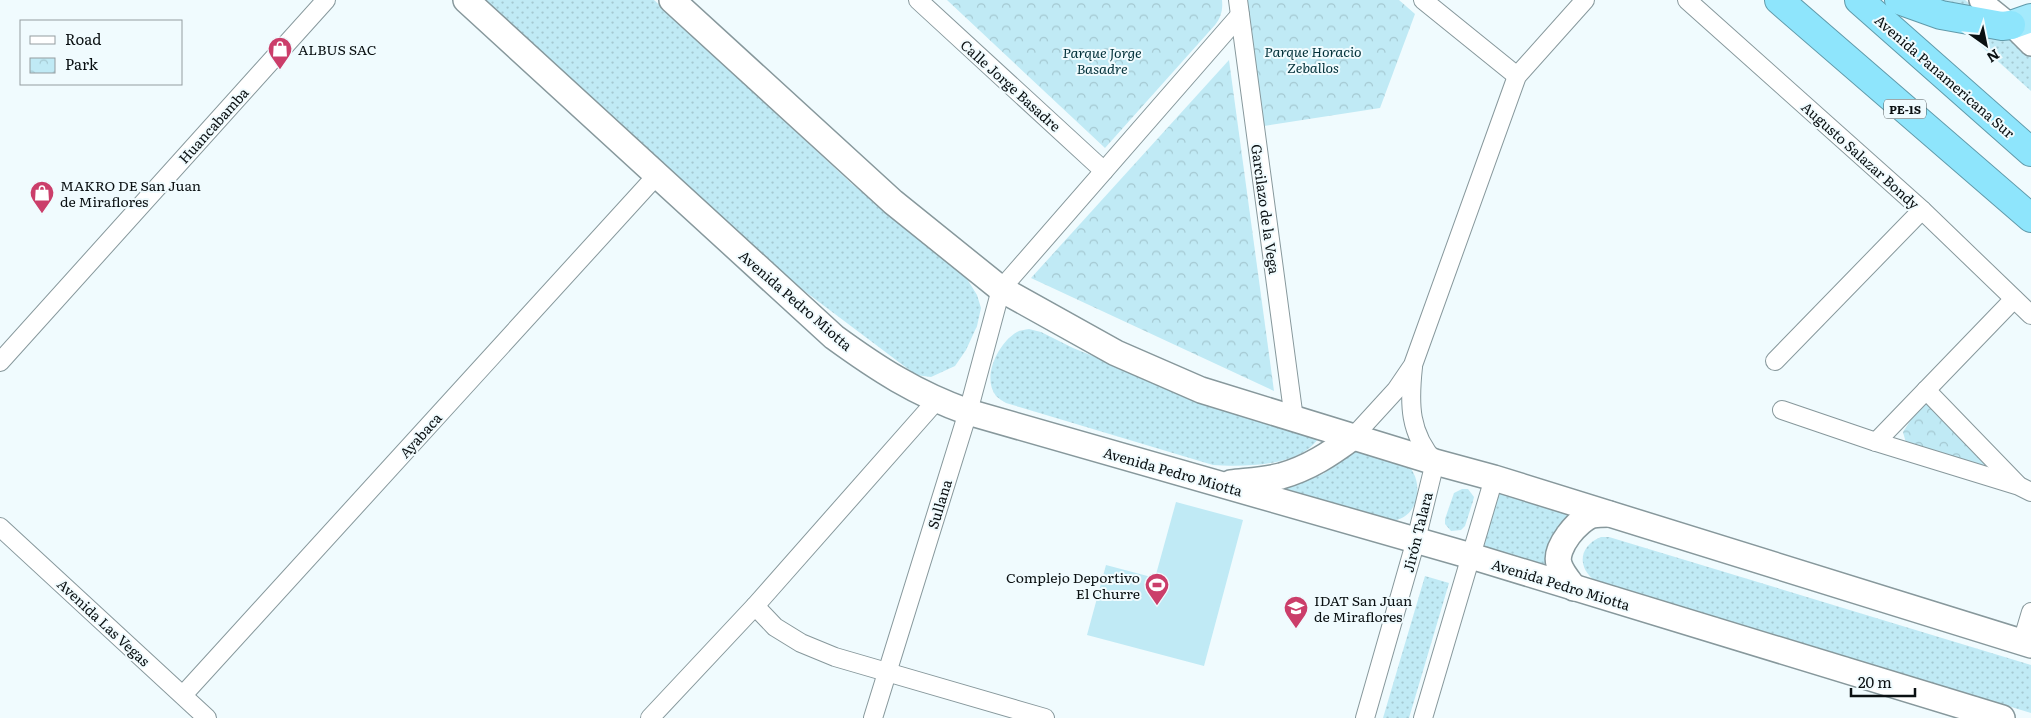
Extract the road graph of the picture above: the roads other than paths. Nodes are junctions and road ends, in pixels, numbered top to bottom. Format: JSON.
{"nodes":[{"id":1,"x":326,"y":0,"type":"edge"},
{"id":2,"x":466,"y":0,"type":"edge"},
{"id":3,"x":672,"y":0,"type":"edge"},
{"id":4,"x":918,"y":0,"type":"edge"},
{"id":5,"x":1423,"y":0,"type":"edge"},
{"id":6,"x":1585,"y":0,"type":"edge"},
{"id":7,"x":1687,"y":0,"type":"edge"},
{"id":8,"x":1779,"y":0,"type":"edge"},
{"id":9,"x":1859,"y":0,"type":"edge"},
{"id":10,"x":1899,"y":0,"type":"edge"},
{"id":11,"x":1980,"y":0,"type":"edge"},
{"id":12,"x":1239,"y":8,"type":"edge"},
{"id":13,"x":2021,"y":21,"type":"edge"},
{"id":14,"x":2031,"y":45,"type":"edge"},
{"id":15,"x":1517,"y":76,"type":"junction"},
{"id":16,"x":2031,"y":152,"type":"edge"},
{"id":17,"x":1104,"y":171,"type":"junction"},
{"id":18,"x":657,"y":175,"type":"junction"},
{"id":19,"x":1922,"y":210,"type":"junction"},
{"id":20,"x":2031,"y":218,"type":"edge"},
{"id":21,"x":1001,"y":289,"type":"junction"},
{"id":22,"x":2014,"y":299,"type":"junction"},
{"id":23,"x":2031,"y":315,"type":"edge"},
{"id":24,"x":1775,"y":361,"type":"dead end"},
{"id":25,"x":0,"y":362,"type":"edge"},
{"id":26,"x":1413,"y":365,"type":"junction"},
{"id":27,"x":1926,"y":390,"type":"junction"},
{"id":28,"x":936,"y":401,"type":"junction"},
{"id":29,"x":1782,"y":410,"type":"dead end"},
{"id":30,"x":968,"y":412,"type":"junction"},
{"id":31,"x":1294,"y":418,"type":"junction"},
{"id":32,"x":1353,"y":437,"type":"junction"},
{"id":33,"x":1876,"y":442,"type":"junction"},
{"id":34,"x":1435,"y":462,"type":"junction"},
{"id":35,"x":1494,"y":478,"type":"junction"},
{"id":36,"x":1221,"y":484,"type":"junction"},
{"id":37,"x":2025,"y":489,"type":"edge"},
{"id":38,"x":1609,"y":514,"type":"junction"},
{"id":39,"x":0,"y":527,"type":"edge"},
{"id":40,"x":1416,"y":540,"type":"junction"},
{"id":41,"x":1472,"y":556,"type":"junction"},
{"id":42,"x":1574,"y":588,"type":"junction"},
{"id":43,"x":755,"y":606,"type":"junction"},
{"id":44,"x":2031,"y":612,"type":"edge"},
{"id":45,"x":2026,"y":644,"type":"edge"},
{"id":46,"x":887,"y":673,"type":"junction"},
{"id":47,"x":182,"y":695,"type":"junction"},
{"id":48,"x":207,"y":718,"type":"edge"},
{"id":49,"x":650,"y":718,"type":"edge"},
{"id":50,"x":873,"y":718,"type":"edge"},
{"id":51,"x":1045,"y":718,"type":"edge"},
{"id":52,"x":1365,"y":718,"type":"edge"},
{"id":53,"x":1423,"y":718,"type":"edge"},
{"id":54,"x":2002,"y":718,"type":"edge"}],
"edges":[{"from":1,"to":25,"type":"street","name":"Huancabamba"},
{"from":2,"to":18,"type":"main road","name":"Avenida Pedro Miotta"},
{"from":3,"to":21,"type":"main road"},
{"from":4,"to":17,"type":"street","name":"Calle Jorge Basadre"},
{"from":5,"to":15,"type":"street"},
{"from":6,"to":15,"type":"street"},
{"from":7,"to":19,"type":"street","name":"Augusto Salazar Bondy"},
{"from":8,"to":20,"type":"highway","number":"PE-1S"},
{"from":9,"to":16,"type":"highway","name":"Avenida Panamericana Sur"},
{"from":10,"to":13,"type":"highway"},
{"from":11,"to":13,"type":"street"},
{"from":12,"to":17,"type":"street"},
{"from":12,"to":31,"type":"street","name":"Garcilazo de la Vega"},
{"from":13,"to":14,"type":"street"},
{"from":15,"to":26,"type":"street"},
{"from":17,"to":21,"type":"street"},
{"from":18,"to":28,"type":"main road","name":"Avenida Pedro Miotta"},
{"from":18,"to":47,"type":"street","name":"Ayabaca"},
{"from":19,"to":22,"type":"street","name":"Augusto Salazar Bondy"},
{"from":19,"to":24,"type":"street"},
{"from":21,"to":30,"type":"street","name":"Sullana"},
{"from":21,"to":31,"type":"main road"},
{"from":22,"to":23,"type":"street","name":"Augusto Salazar Bondy"},
{"from":22,"to":27,"type":"street"},
{"from":26,"to":32,"type":"street"},
{"from":26,"to":34,"type":"street"},
{"from":27,"to":33,"type":"street"},
{"from":27,"to":37,"type":"street"},
{"from":28,"to":30,"type":"main road","name":"Avenida Pedro Miotta"},
{"from":28,"to":43,"type":"street"},
{"from":29,"to":33,"type":"street"},
{"from":30,"to":36,"type":"main road","name":"Avenida Pedro Miotta"},
{"from":30,"to":46,"type":"street","name":"Sullana"},
{"from":31,"to":32,"type":"main road"},
{"from":32,"to":34,"type":"main road"},
{"from":32,"to":36,"type":"main road"},
{"from":33,"to":37,"type":"street"},
{"from":34,"to":35,"type":"main road"},
{"from":34,"to":40,"type":"street","name":"Jirón Talara"},
{"from":35,"to":38,"type":"main road"},
{"from":35,"to":41,"type":"street"},
{"from":36,"to":40,"type":"main road","name":"Avenida Pedro Miotta"},
{"from":38,"to":42,"type":"main road"},
{"from":38,"to":45,"type":"main road"},
{"from":39,"to":47,"type":"street","name":"Avenida Las Vegas"},
{"from":40,"to":41,"type":"main road","name":"Avenida Pedro Miotta"},
{"from":40,"to":52,"type":"street","name":"Jirón Talara"},
{"from":41,"to":42,"type":"main road","name":"Avenida Pedro Miotta"},
{"from":41,"to":53,"type":"street"},
{"from":42,"to":54,"type":"main road","name":"Avenida Pedro Miotta"},
{"from":43,"to":46,"type":"street"},
{"from":43,"to":49,"type":"street"},
{"from":44,"to":45,"type":"street"},
{"from":46,"to":50,"type":"street","name":"Sullana"},
{"from":46,"to":51,"type":"street"},
{"from":47,"to":48,"type":"street","name":"Avenida Las Vegas"}]}
